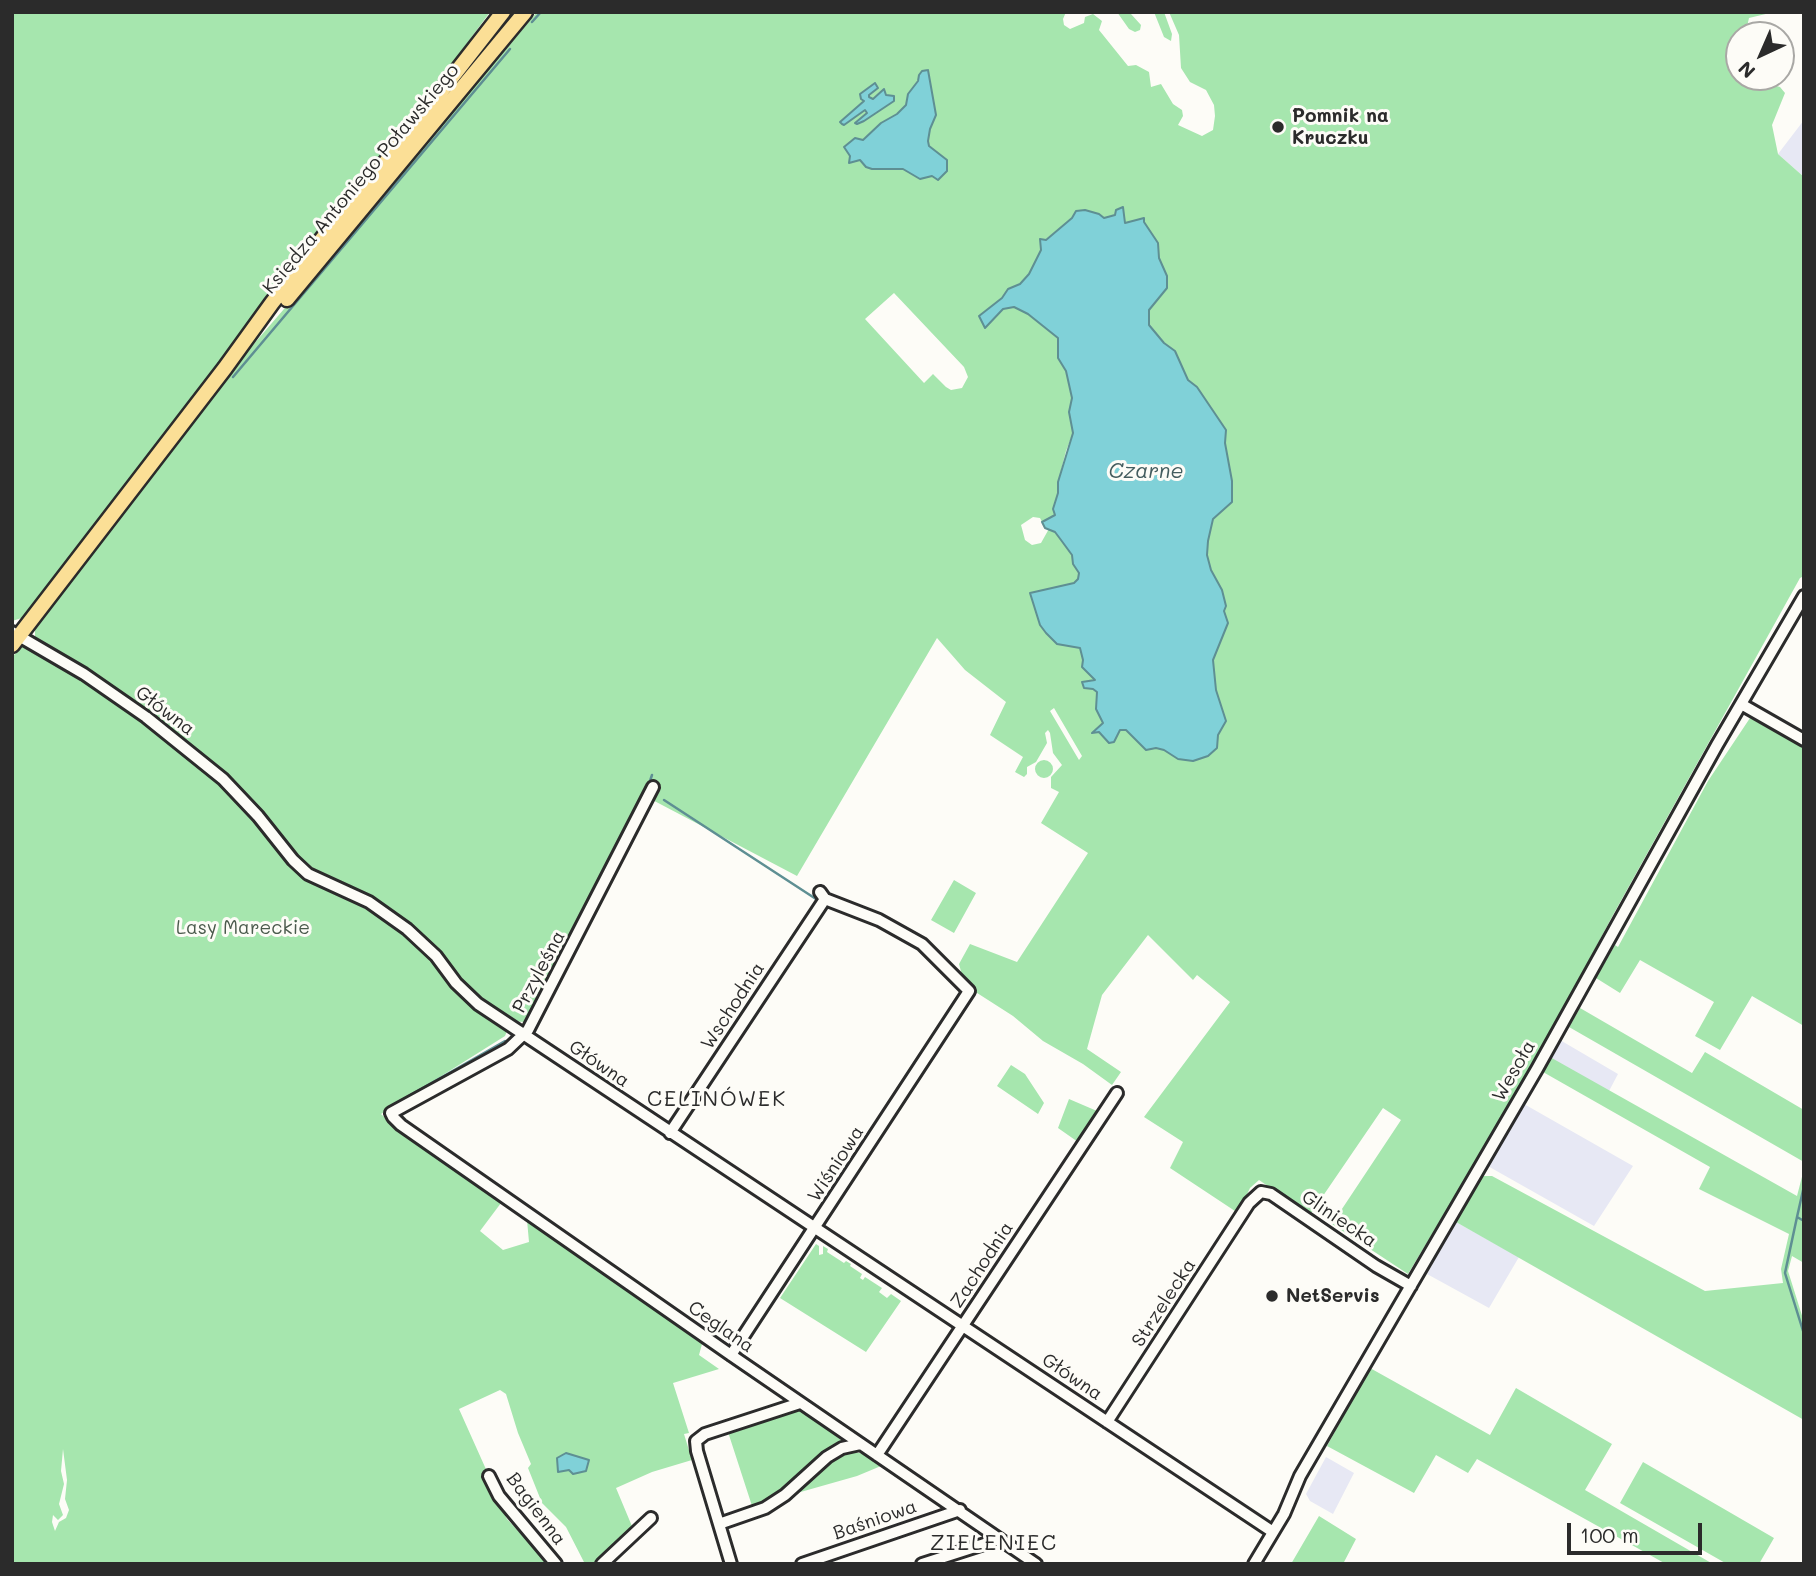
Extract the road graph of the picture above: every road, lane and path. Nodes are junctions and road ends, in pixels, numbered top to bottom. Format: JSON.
{"nodes":[{"id":1,"x":503,"y":12,"type":"edge"},
{"id":2,"x":525,"y":12,"type":"edge"},
{"id":3,"x":225,"y":368,"type":"junction"},
{"id":4,"x":1804,"y":596,"type":"edge"},
{"id":5,"x":14,"y":638,"type":"edge"},
{"id":6,"x":1741,"y":704,"type":"junction"},
{"id":7,"x":1804,"y":740,"type":"edge"},
{"id":8,"x":653,"y":787,"type":"dead end"},
{"id":9,"x":969,"y":991,"type":"joint"},
{"id":10,"x":523,"y":1035,"type":"junction"},
{"id":11,"x":1117,"y":1093,"type":"dead end"},
{"id":12,"x":391,"y":1113,"type":"joint"},
{"id":13,"x":670,"y":1133,"type":"junction"},
{"id":14,"x":1249,"y":1203,"type":"joint"},
{"id":15,"x":815,"y":1228,"type":"junction"},
{"id":16,"x":1411,"y":1286,"type":"junction"},
{"id":17,"x":964,"y":1326,"type":"junction"},
{"id":18,"x":731,"y":1355,"type":"junction"},
{"id":19,"x":800,"y":1403,"type":"junction"},
{"id":20,"x":1107,"y":1422,"type":"junction"},
{"id":21,"x":860,"y":1444,"type":"junction"},
{"id":22,"x":877,"y":1455,"type":"junction"},
{"id":23,"x":489,"y":1476,"type":"dead end"},
{"id":24,"x":960,"y":1510,"type":"junction"},
{"id":25,"x":651,"y":1518,"type":"dead end"},
{"id":26,"x":719,"y":1524,"type":"junction"},
{"id":27,"x":1273,"y":1532,"type":"junction"},
{"id":28,"x":1000,"y":1539,"type":"junction"},
{"id":29,"x":555,"y":1564,"type":"edge"},
{"id":30,"x":602,"y":1564,"type":"edge"},
{"id":31,"x":731,"y":1564,"type":"edge"},
{"id":32,"x":802,"y":1564,"type":"edge"},
{"id":33,"x":922,"y":1564,"type":"edge"},
{"id":34,"x":1036,"y":1564,"type":"edge"},
{"id":35,"x":1254,"y":1564,"type":"edge"}],
"edges":[{"from":1,"to":3,"type":"main road","name":"Księdza Antoniego Poławskiego"},
{"from":2,"to":3,"type":"main road","name":"Księdza Antoniego Poławskiego"},
{"from":3,"to":5,"type":"main road","name":"Księdza Antoniego Poławskiego"},
{"from":4,"to":6,"type":"street","name":"Wesoła"},
{"from":5,"to":10,"type":"street","name":"Główna"},
{"from":6,"to":7,"type":"street"},
{"from":6,"to":16,"type":"street","name":"Wesoła"},
{"from":8,"to":10,"type":"street","name":"Przyleśna"},
{"from":9,"to":13,"type":"street","name":"Wschodnia"},
{"from":9,"to":15,"type":"street","name":"Wiśniowa"},
{"from":10,"to":12,"type":"street","name":"Przyleśna"},
{"from":10,"to":13,"type":"street","name":"Główna"},
{"from":11,"to":17,"type":"street","name":"Zachodnia"},
{"from":12,"to":18,"type":"street","name":"Ceglana"},
{"from":13,"to":15,"type":"street","name":"Główna"},
{"from":14,"to":16,"type":"street","name":"Gliniecka"},
{"from":14,"to":20,"type":"street","name":"Strzelecka"},
{"from":15,"to":17,"type":"street","name":"Główna"},
{"from":15,"to":18,"type":"street","name":"Wiśniowa"},
{"from":16,"to":27,"type":"street","name":"Wesoła"},
{"from":17,"to":20,"type":"street","name":"Główna"},
{"from":17,"to":22,"type":"street","name":"Zachodnia"},
{"from":18,"to":19,"type":"street","name":"Ceglana"},
{"from":19,"to":21,"type":"street","name":"Ceglana"},
{"from":19,"to":26,"type":"street"},
{"from":20,"to":27,"type":"street","name":"Główna"},
{"from":21,"to":22,"type":"street","name":"Ceglana"},
{"from":21,"to":26,"type":"street"},
{"from":22,"to":24,"type":"street","name":"Ceglana"},
{"from":23,"to":29,"type":"street","name":"Bagienna"},
{"from":24,"to":28,"type":"street","name":"Ceglana"},
{"from":24,"to":32,"type":"street","name":"Baśniowa"},
{"from":25,"to":30,"type":"street"},
{"from":26,"to":31,"type":"street"},
{"from":27,"to":35,"type":"street","name":"Wesoła"},
{"from":28,"to":33,"type":"street"},
{"from":28,"to":34,"type":"street","name":"Ceglana"}]}
